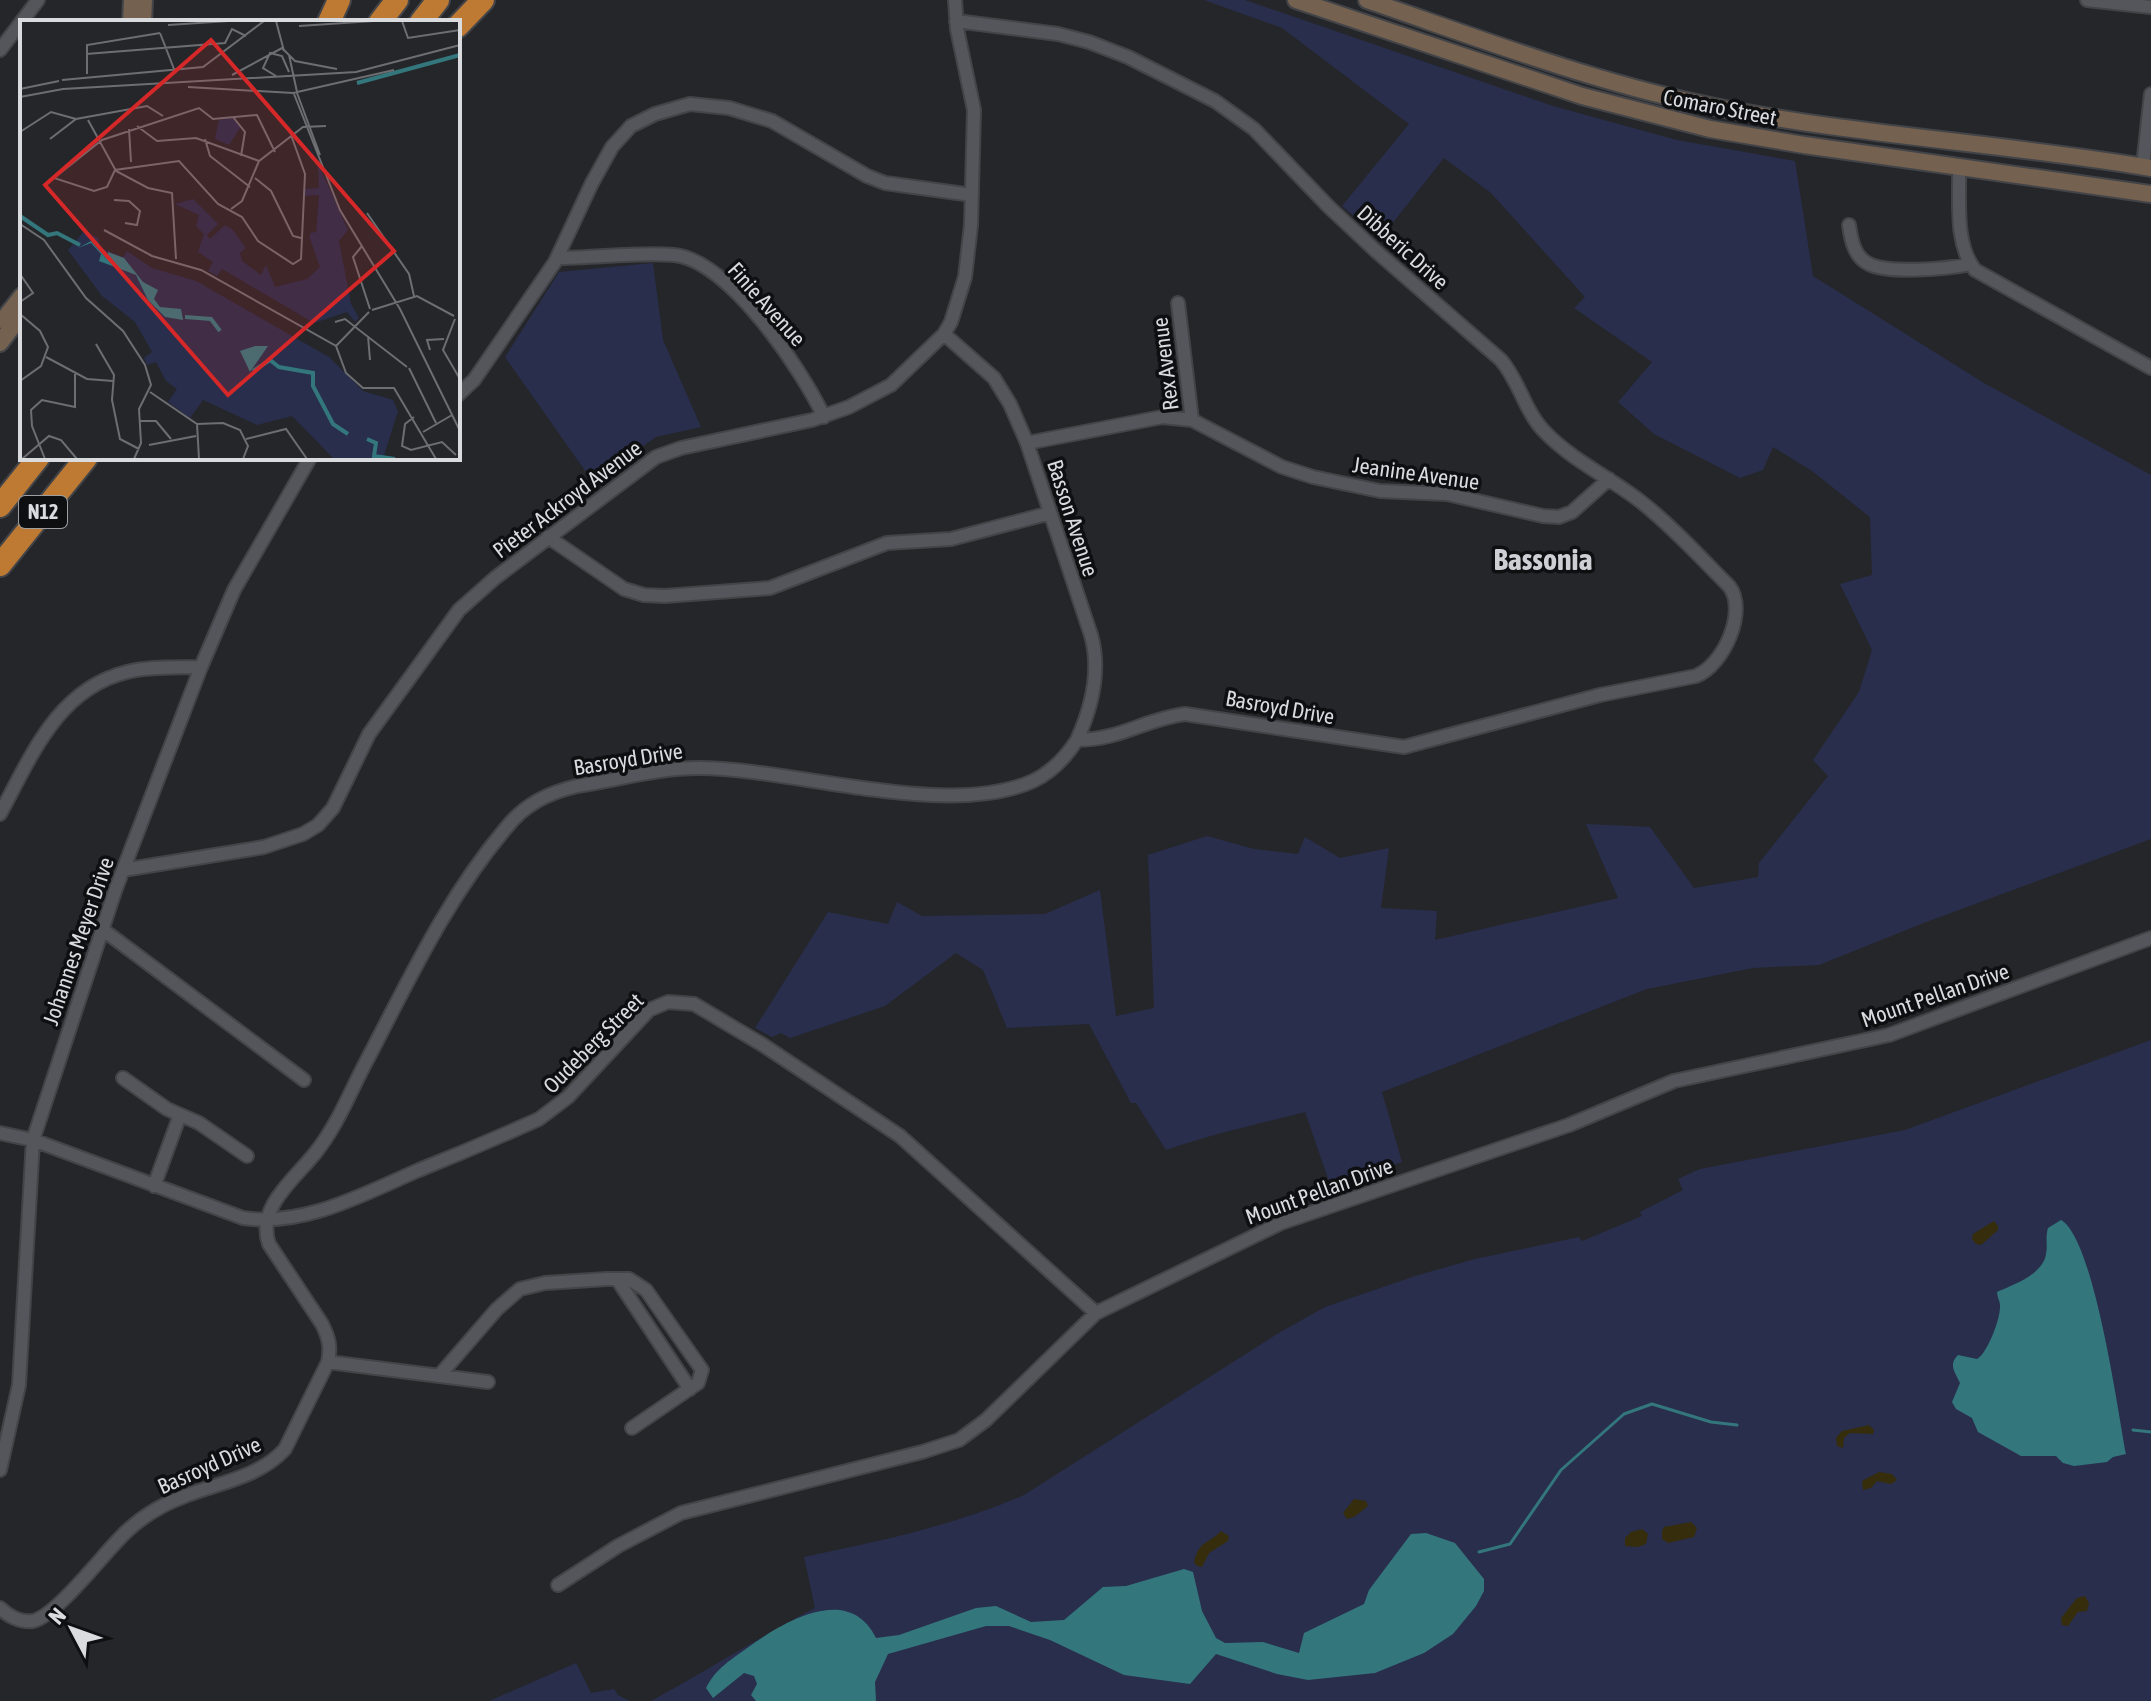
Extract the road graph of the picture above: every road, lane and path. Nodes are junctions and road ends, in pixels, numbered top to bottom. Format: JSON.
{"nodes":[{"id":1,"x":38,"y":0,"type":"edge"},
{"id":2,"x":132,"y":0,"type":"edge"},
{"id":3,"x":144,"y":0,"type":"edge"},
{"id":4,"x":339,"y":0,"type":"edge"},
{"id":5,"x":397,"y":0,"type":"edge"},
{"id":6,"x":438,"y":0,"type":"edge"},
{"id":7,"x":483,"y":0,"type":"edge"},
{"id":8,"x":955,"y":0,"type":"edge"},
{"id":9,"x":1296,"y":0,"type":"edge"},
{"id":10,"x":1367,"y":0,"type":"edge"},
{"id":11,"x":2087,"y":0,"type":"edge"},
{"id":12,"x":2151,"y":7,"type":"edge"},
{"id":13,"x":23,"y":20,"type":"edge"},
{"id":14,"x":131,"y":20,"type":"edge"},
{"id":15,"x":143,"y":20,"type":"edge"},
{"id":16,"x":330,"y":20,"type":"edge"},
{"id":17,"x":382,"y":20,"type":"edge"},
{"id":18,"x":423,"y":20,"type":"edge"},
{"id":19,"x":956,"y":21,"type":"junction"},
{"id":20,"x":20,"y":24,"type":"edge"},
{"id":21,"x":460,"y":24,"type":"edge"},
{"id":22,"x":0,"y":50,"type":"edge"},
{"id":23,"x":2151,"y":94,"type":"edge"},
{"id":24,"x":1959,"y":166,"type":"junction"},
{"id":25,"x":2147,"y":167,"type":"edge"},
{"id":26,"x":2151,"y":194,"type":"edge"},
{"id":27,"x":972,"y":195,"type":"junction"},
{"id":28,"x":1849,"y":225,"type":"dead end"},
{"id":29,"x":557,"y":258,"type":"junction"},
{"id":30,"x":1971,"y":264,"type":"junction"},
{"id":31,"x":20,"y":299,"type":"edge"},
{"id":32,"x":1178,"y":303,"type":"dead end"},
{"id":33,"x":20,"y":317,"type":"edge"},
{"id":34,"x":0,"y":324,"type":"edge"},
{"id":35,"x":944,"y":334,"type":"junction"},
{"id":36,"x":0,"y":343,"type":"edge"},
{"id":37,"x":2151,"y":368,"type":"edge"},
{"id":38,"x":460,"y":393,"type":"edge"},
{"id":39,"x":824,"y":417,"type":"junction"},
{"id":40,"x":1192,"y":420,"type":"junction"},
{"id":41,"x":1027,"y":443,"type":"junction"},
{"id":42,"x":36,"y":460,"type":"edge"},
{"id":43,"x":84,"y":460,"type":"edge"},
{"id":44,"x":309,"y":460,"type":"edge"},
{"id":45,"x":1609,"y":479,"type":"junction"},
{"id":46,"x":0,"y":506,"type":"edge"},
{"id":47,"x":1050,"y":513,"type":"junction"},
{"id":48,"x":548,"y":537,"type":"junction"},
{"id":49,"x":0,"y":565,"type":"edge"},
{"id":50,"x":1734,"y":621,"type":"joint"},
{"id":51,"x":201,"y":667,"type":"junction"},
{"id":52,"x":1077,"y":740,"type":"junction"},
{"id":53,"x":0,"y":814,"type":"edge"},
{"id":54,"x":123,"y":870,"type":"junction"},
{"id":55,"x":102,"y":929,"type":"junction"},
{"id":56,"x":2151,"y":938,"type":"edge"},
{"id":57,"x":123,"y":1078,"type":"dead end"},
{"id":58,"x":304,"y":1080,"type":"dead end"},
{"id":59,"x":180,"y":1115,"type":"junction"},
{"id":60,"x":0,"y":1133,"type":"edge"},
{"id":61,"x":33,"y":1140,"type":"junction"},
{"id":62,"x":247,"y":1156,"type":"dead end"},
{"id":63,"x":154,"y":1186,"type":"junction"},
{"id":64,"x":266,"y":1221,"type":"junction"},
{"id":65,"x":617,"y":1279,"type":"junction"},
{"id":66,"x":1096,"y":1313,"type":"junction"},
{"id":67,"x":328,"y":1362,"type":"junction"},
{"id":68,"x":439,"y":1376,"type":"junction"},
{"id":69,"x":488,"y":1382,"type":"dead end"},
{"id":70,"x":690,"y":1389,"type":"junction"},
{"id":71,"x":632,"y":1428,"type":"dead end"},
{"id":72,"x":0,"y":1470,"type":"edge"},
{"id":73,"x":558,"y":1585,"type":"dead end"},
{"id":74,"x":0,"y":1608,"type":"edge"}],
"edges":[{"from":1,"to":13,"type":"street"},
{"from":2,"to":14,"type":"street"},
{"from":3,"to":15,"type":"street"},
{"from":4,"to":16,"type":"highway"},
{"from":5,"to":17,"type":"highway"},
{"from":6,"to":18,"type":"highway"},
{"from":7,"to":21,"type":"highway"},
{"from":8,"to":19,"type":"street","name":"Pieter Ackroyd Avenue"},
{"from":9,"to":24,"type":"street","name":"Comaro Street"},
{"from":10,"to":25,"type":"street","name":"Comaro Street"},
{"from":11,"to":12,"type":"street"},
{"from":19,"to":27,"type":"street","name":"Pieter Ackroyd Avenue"},
{"from":19,"to":45,"type":"street","name":"Dibberic Drive"},
{"from":20,"to":22,"type":"street"},
{"from":23,"to":25,"type":"street"},
{"from":24,"to":26,"type":"street","name":"Comaro Street"},
{"from":24,"to":30,"type":"street"},
{"from":27,"to":29,"type":"street"},
{"from":27,"to":35,"type":"street","name":"Pieter Ackroyd Avenue"},
{"from":28,"to":30,"type":"street"},
{"from":29,"to":38,"type":"street"},
{"from":29,"to":39,"type":"street","name":"Finie Avenue"},
{"from":30,"to":37,"type":"street"},
{"from":31,"to":34,"type":"street"},
{"from":32,"to":40,"type":"street","name":"Rex Avenue"},
{"from":33,"to":36,"type":"street"},
{"from":35,"to":39,"type":"street","name":"Pieter Ackroyd Avenue"},
{"from":35,"to":41,"type":"street","name":"Basson Avenue"},
{"from":39,"to":48,"type":"street","name":"Pieter Ackroyd Avenue"},
{"from":40,"to":41,"type":"street","name":"Jeanine Avenue"},
{"from":40,"to":45,"type":"street","name":"Jeanine Avenue"},
{"from":41,"to":47,"type":"street","name":"Basson Avenue"},
{"from":42,"to":46,"type":"highway","number":"N12"},
{"from":43,"to":49,"type":"highway","number":"N12"},
{"from":44,"to":51,"type":"street","name":"Johannes Meyer Drive"},
{"from":45,"to":50,"type":"street","name":"Dibberic Drive"},
{"from":47,"to":48,"type":"street"},
{"from":47,"to":52,"type":"street","name":"Basson Avenue"},
{"from":48,"to":54,"type":"street","name":"Pieter Ackroyd Avenue"},
{"from":50,"to":52,"type":"street","name":"Basroyd Drive"},
{"from":51,"to":53,"type":"street"},
{"from":51,"to":54,"type":"street","name":"Johannes Meyer Drive"},
{"from":52,"to":64,"type":"street","name":"Basroyd Drive"},
{"from":54,"to":55,"type":"street","name":"Johannes Meyer Drive"},
{"from":55,"to":58,"type":"street"},
{"from":55,"to":61,"type":"street","name":"Johannes Meyer Drive"},
{"from":56,"to":66,"type":"street","name":"Mount Pellan Drive"},
{"from":57,"to":59,"type":"street"},
{"from":59,"to":62,"type":"street"},
{"from":59,"to":63,"type":"street"},
{"from":60,"to":61,"type":"street","name":"Oudeberg Street"},
{"from":61,"to":63,"type":"street","name":"Oudeberg Street"},
{"from":61,"to":72,"type":"street","name":"Johannes Meyer Drive"},
{"from":63,"to":64,"type":"street","name":"Oudeberg Street"},
{"from":64,"to":66,"type":"street","name":"Oudeberg Street"},
{"from":64,"to":67,"type":"street"},
{"from":65,"to":68,"type":"street"},
{"from":65,"to":70,"type":"street"},
{"from":65,"to":70,"type":"street"},
{"from":66,"to":73,"type":"street","name":"Mount Pellan Drive"},
{"from":67,"to":68,"type":"street"},
{"from":67,"to":74,"type":"street","name":"Basroyd Drive"},
{"from":68,"to":69,"type":"street"},
{"from":70,"to":71,"type":"street"}]}
